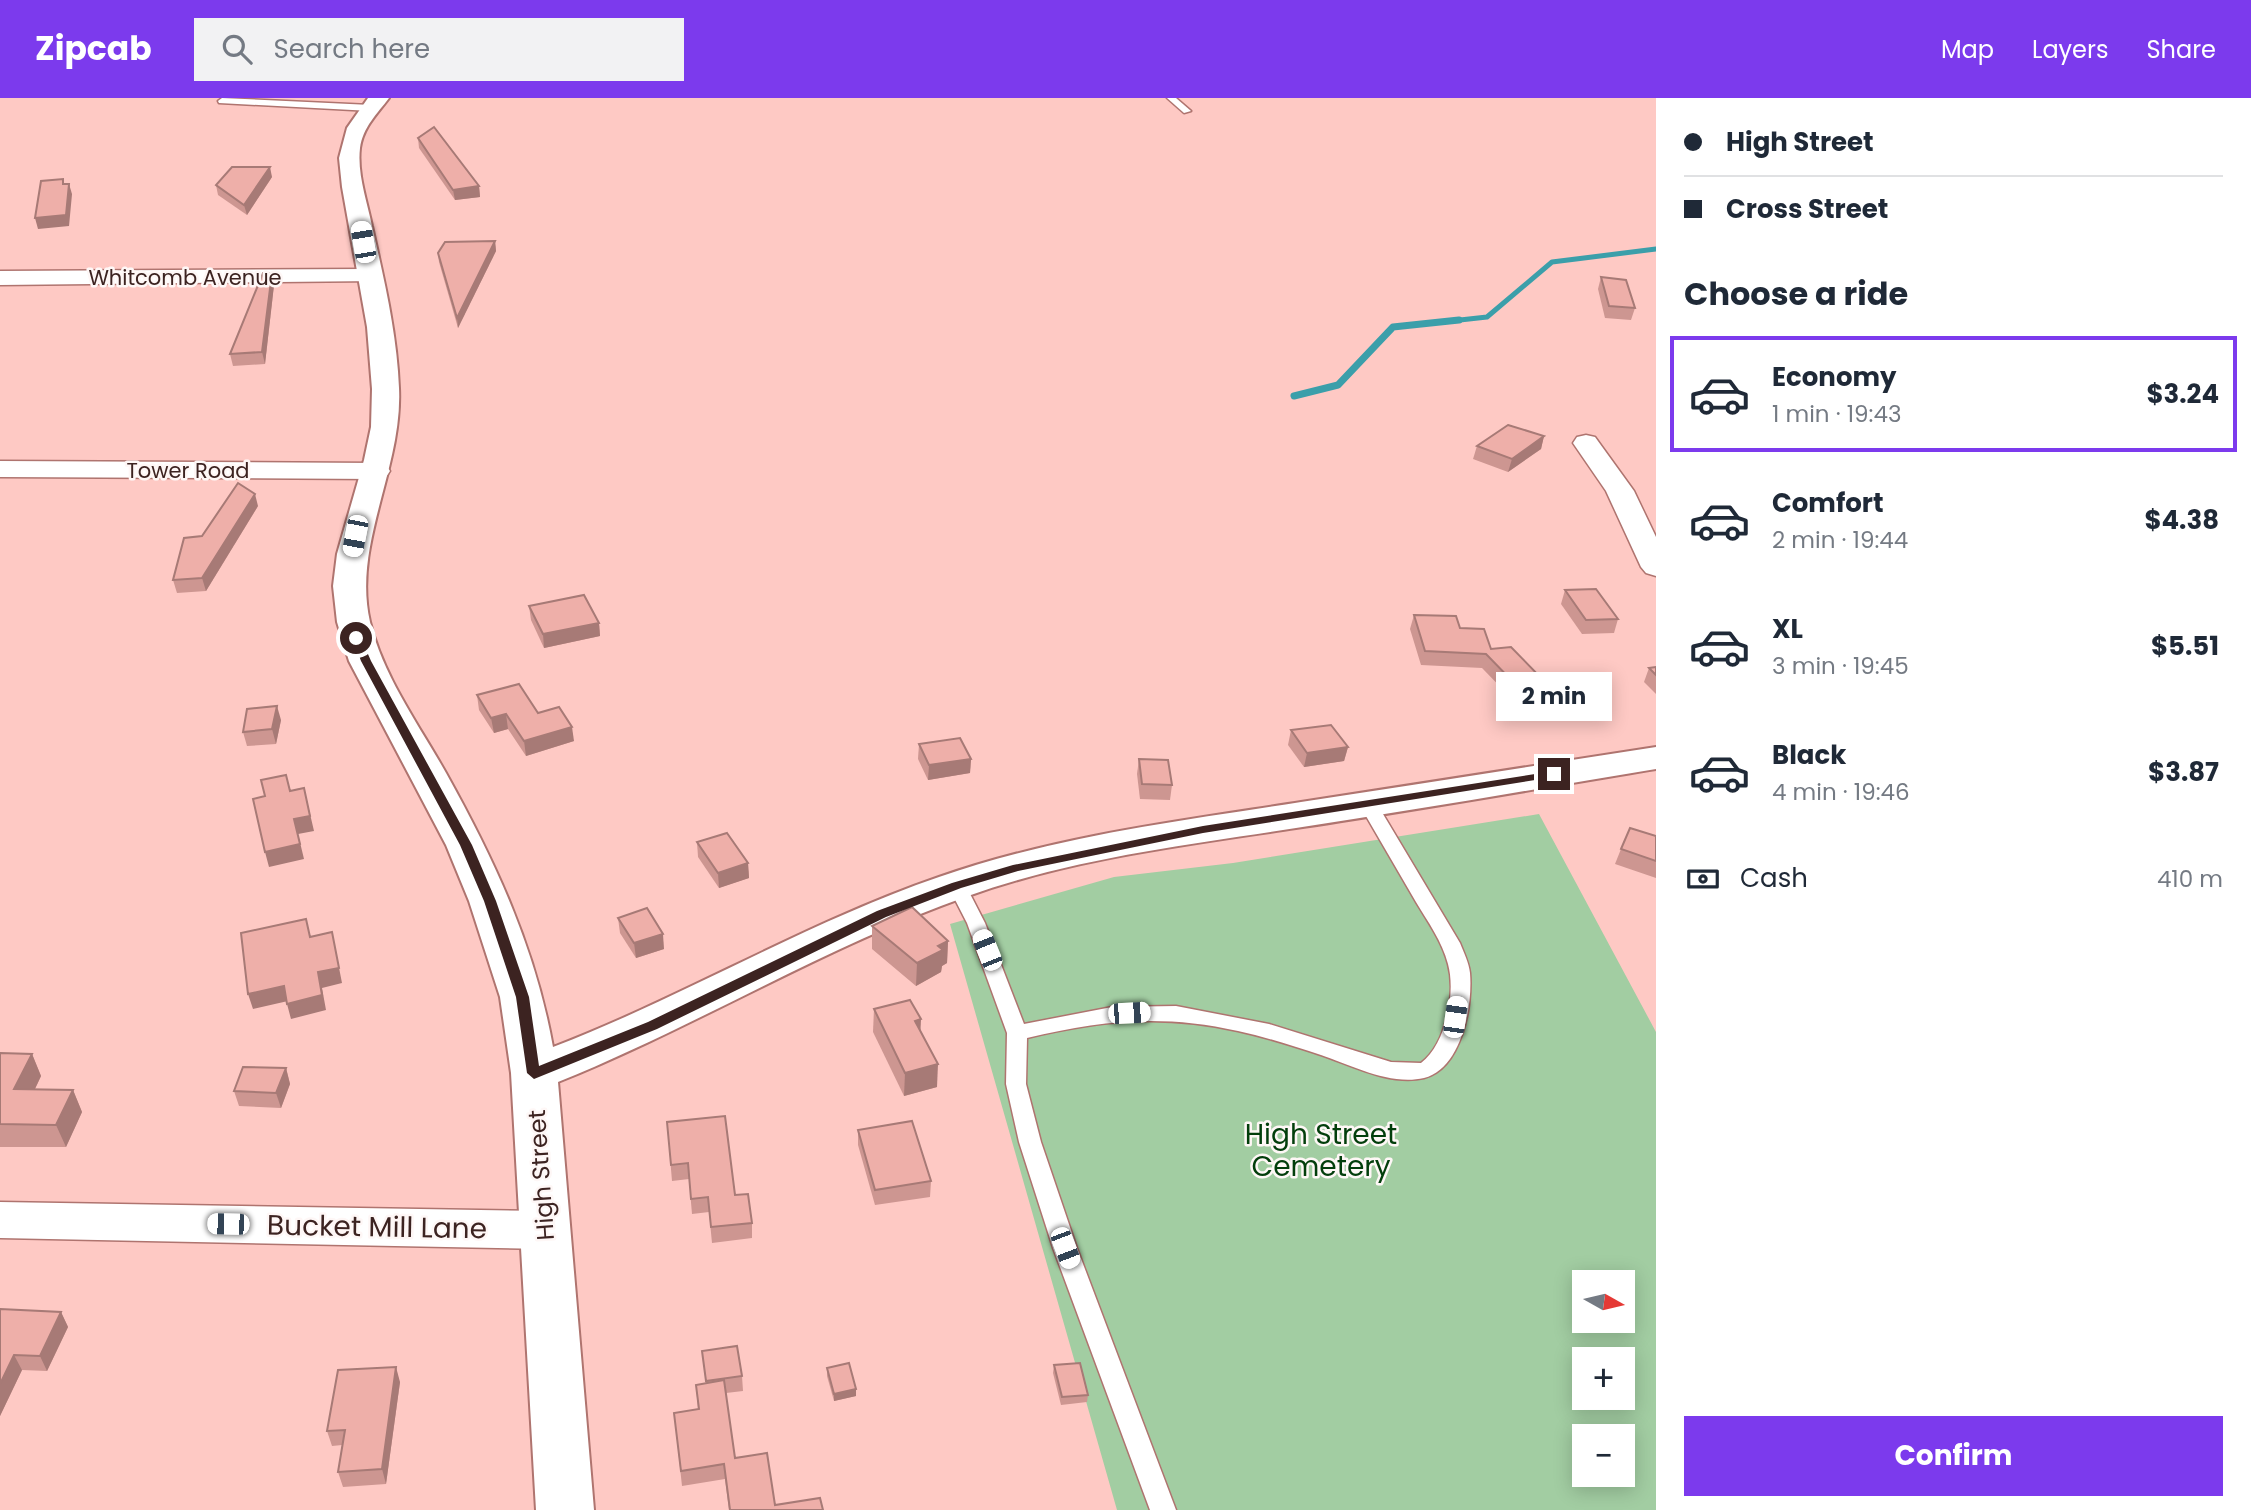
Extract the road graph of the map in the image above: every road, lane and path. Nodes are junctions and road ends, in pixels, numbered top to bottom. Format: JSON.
{"nodes":[{"id":1,"x":1171,"y":98,"type":"edge"},
{"id":2,"x":222,"y":101,"type":"dead end"},
{"id":3,"x":375,"y":103,"type":"edge"},
{"id":4,"x":1187,"y":111,"type":"dead end"},
{"id":5,"x":369,"y":276,"type":"junction"},
{"id":6,"x":0,"y":278,"type":"edge"},
{"id":7,"x":1586,"y":443,"type":"dead end"},
{"id":8,"x":0,"y":469,"type":"edge"},
{"id":9,"x":377,"y":471,"type":"junction"},
{"id":10,"x":1656,"y":567,"type":"edge"},
{"id":11,"x":1656,"y":758,"type":"edge"},
{"id":12,"x":1368,"y":804,"type":"junction"},
{"id":13,"x":957,"y":886,"type":"junction"},
{"id":14,"x":1017,"y":1033,"type":"junction"},
{"id":15,"x":534,"y":1073,"type":"junction"},
{"id":16,"x":0,"y":1220,"type":"edge"},
{"id":17,"x":545,"y":1230,"type":"junction"},
{"id":18,"x":565,"y":1510,"type":"edge"},
{"id":19,"x":1163,"y":1510,"type":"edge"}],
"edges":[{"from":1,"to":4,"type":"lane"},
{"from":2,"to":3,"type":"lane"},
{"from":3,"to":5,"type":"main road","name":"High Street"},
{"from":5,"to":6,"type":"street","name":"Whitcomb Avenue"},
{"from":5,"to":9,"type":"main road","name":"High Street"},
{"from":7,"to":10,"type":"street"},
{"from":8,"to":9,"type":"street","name":"Tower Road"},
{"from":9,"to":15,"type":"main road","name":"High Street"},
{"from":11,"to":12,"type":"main road"},
{"from":12,"to":13,"type":"main road"},
{"from":12,"to":14,"type":"lane"},
{"from":13,"to":14,"type":"lane"},
{"from":13,"to":15,"type":"main road"},
{"from":14,"to":19,"type":"lane"},
{"from":15,"to":17,"type":"main road","name":"High Street"},
{"from":16,"to":17,"type":"street","name":"Bucket Mill Lane"},
{"from":17,"to":18,"type":"main road","name":"High Street"}]}
